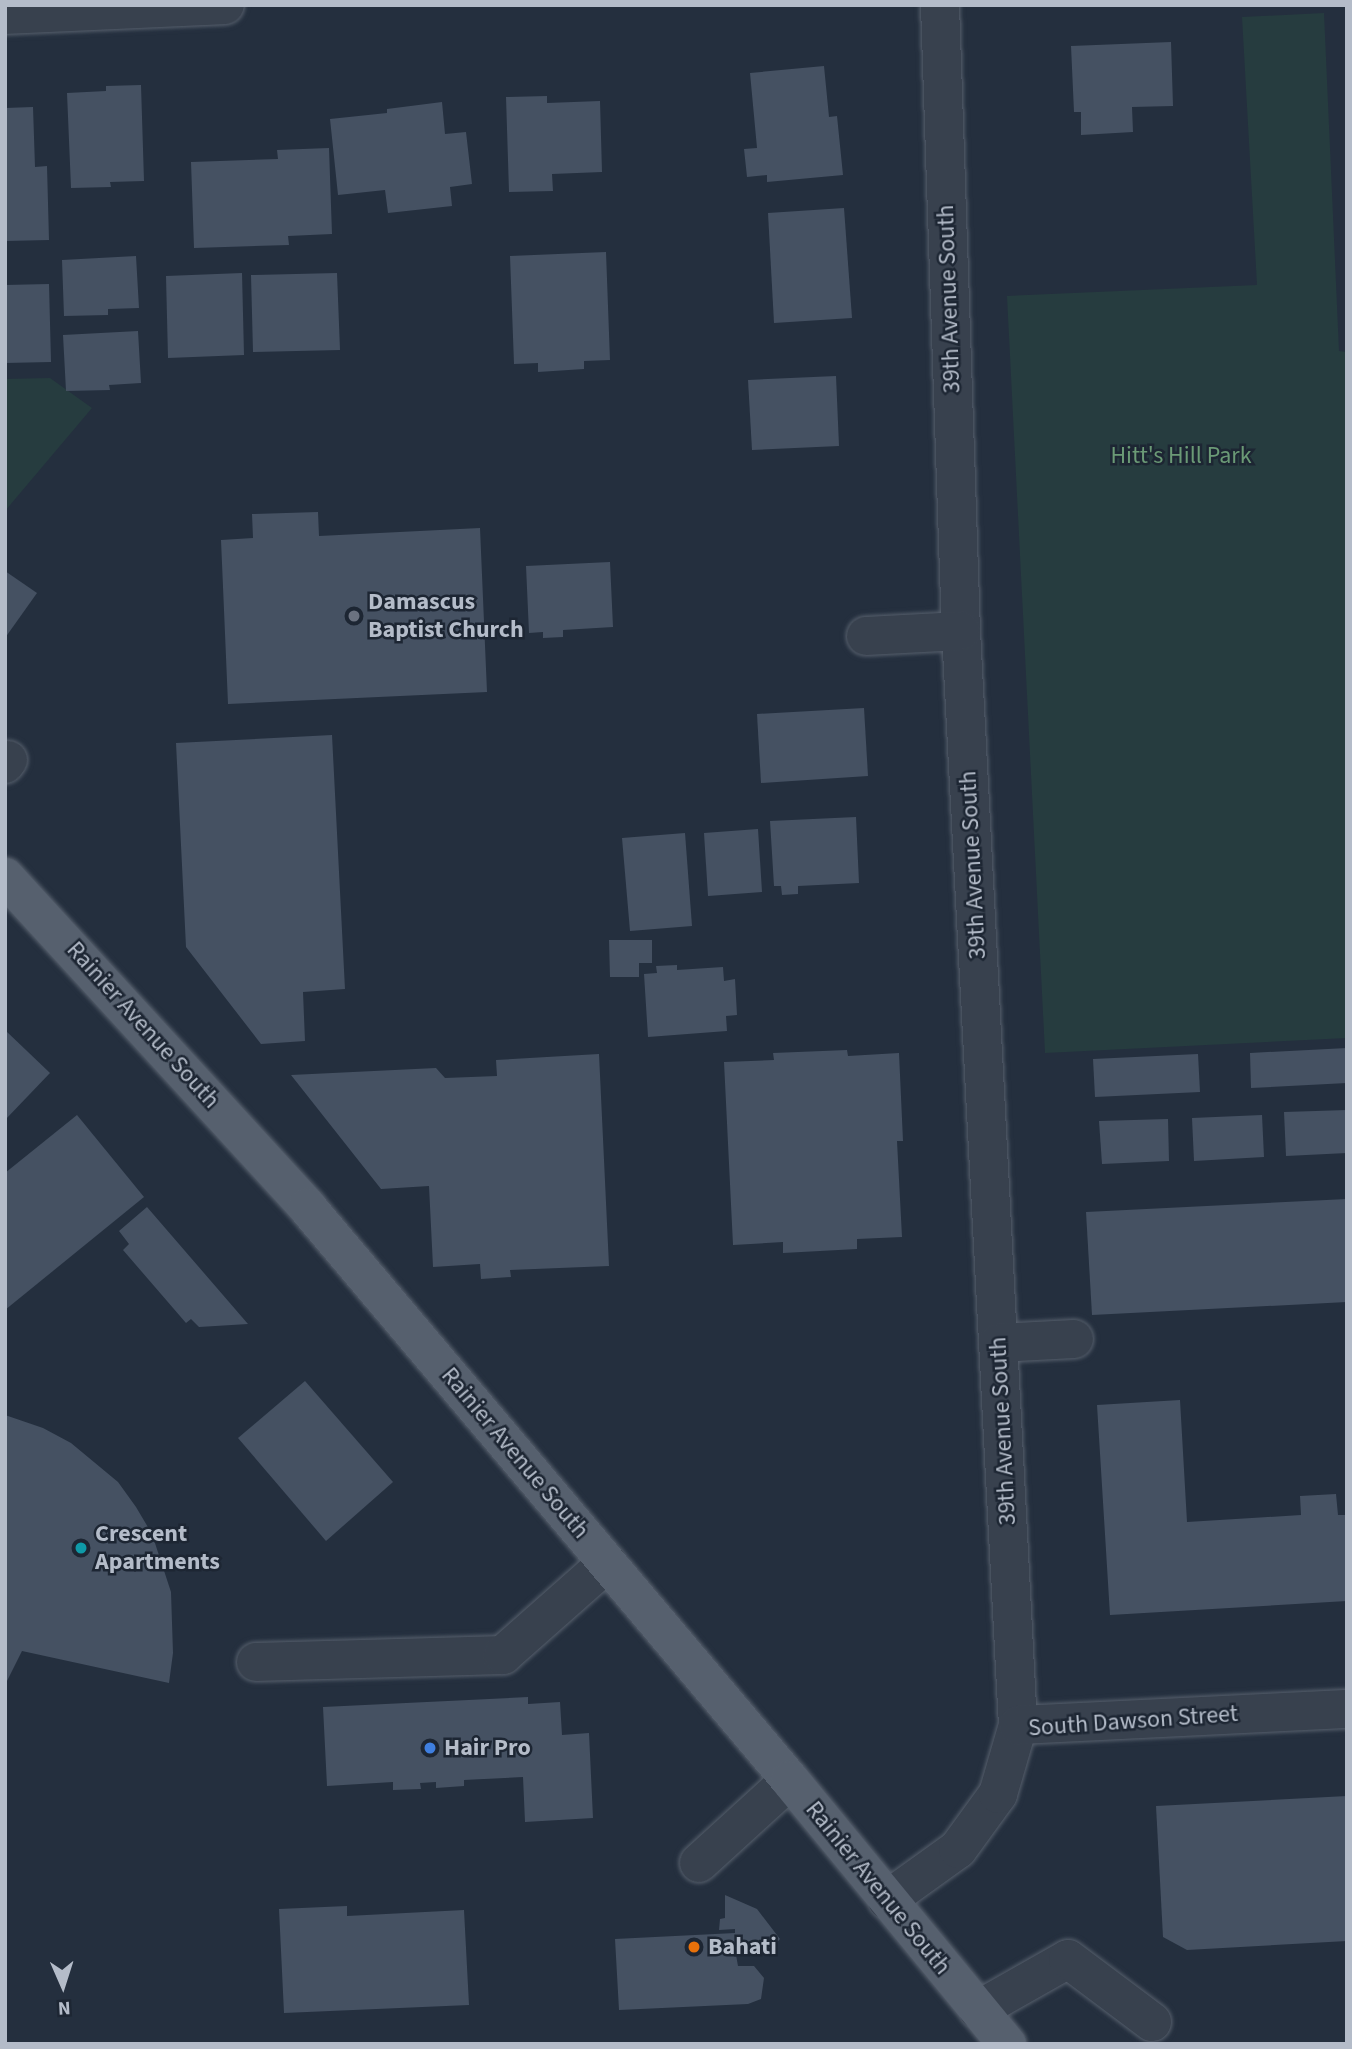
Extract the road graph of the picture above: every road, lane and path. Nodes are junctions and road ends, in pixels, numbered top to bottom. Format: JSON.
{"nodes":[{"id":1,"x":940,"y":5,"type":"edge"},
{"id":2,"x":207,"y":6,"type":"edge"},
{"id":3,"x":5,"y":15,"type":"edge"},
{"id":4,"x":961,"y":631,"type":"junction"},
{"id":5,"x":866,"y":636,"type":"dead end"},
{"id":6,"x":5,"y":877,"type":"edge"},
{"id":7,"x":1074,"y":1339,"type":"dead end"},
{"id":8,"x":999,"y":1343,"type":"junction"},
{"id":9,"x":607,"y":1563,"type":"junction"},
{"id":10,"x":256,"y":1662,"type":"dead end"},
{"id":11,"x":1347,"y":1709,"type":"edge"},
{"id":12,"x":1018,"y":1725,"type":"junction"},
{"id":13,"x":790,"y":1780,"type":"junction"},
{"id":14,"x":698,"y":1863,"type":"dead end"},
{"id":15,"x":887,"y":1900,"type":"junction"},
{"id":16,"x":978,"y":2010,"type":"junction"},
{"id":17,"x":1152,"y":2022,"type":"dead end"},
{"id":18,"x":1007,"y":2044,"type":"edge"}],
"edges":[{"from":1,"to":4,"type":"street","name":"39th Avenue South"},
{"from":2,"to":3,"type":"street"},
{"from":4,"to":5,"type":"street"},
{"from":4,"to":8,"type":"street","name":"39th Avenue South"},
{"from":6,"to":9,"type":"main road","name":"Rainier Avenue South"},
{"from":7,"to":8,"type":"street"},
{"from":8,"to":12,"type":"street","name":"39th Avenue South"},
{"from":9,"to":10,"type":"street"},
{"from":9,"to":13,"type":"main road","name":"Rainier Avenue South"},
{"from":11,"to":12,"type":"street","name":"South Dawson Street"},
{"from":12,"to":15,"type":"street","name":"South Dawson Street"},
{"from":13,"to":14,"type":"street"},
{"from":13,"to":15,"type":"main road","name":"Rainier Avenue South"},
{"from":15,"to":16,"type":"main road","name":"Rainier Avenue South"},
{"from":16,"to":17,"type":"street"},
{"from":16,"to":18,"type":"main road","name":"Rainier Avenue South"}]}
